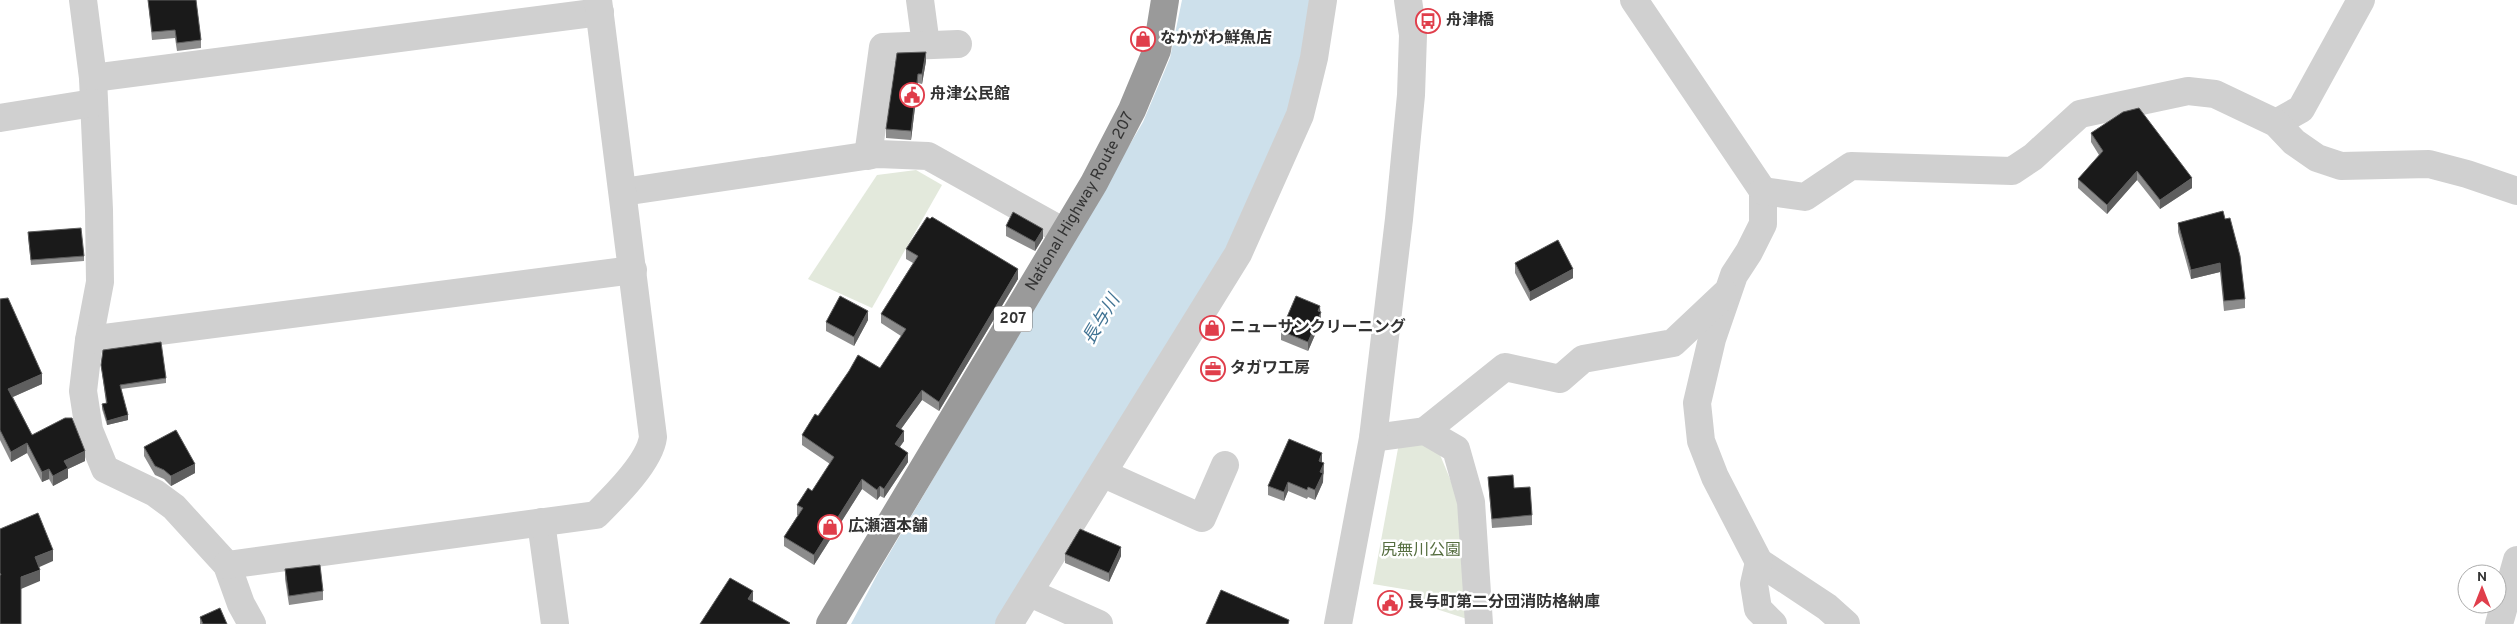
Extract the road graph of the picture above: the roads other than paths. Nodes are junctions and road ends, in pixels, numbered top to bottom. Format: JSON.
{"nodes":[{"id":1,"x":83,"y":0,"type":"edge"},
{"id":2,"x":920,"y":0,"type":"edge"},
{"id":3,"x":1165,"y":0,"type":"edge"},
{"id":4,"x":1322,"y":0,"type":"edge"},
{"id":5,"x":1408,"y":0,"type":"edge"},
{"id":6,"x":1634,"y":0,"type":"edge"},
{"id":7,"x":2361,"y":0,"type":"edge"},
{"id":8,"x":599,"y":6,"type":"edge"},
{"id":9,"x":958,"y":44,"type":"dead end"},
{"id":10,"x":926,"y":45,"type":"junction"},
{"id":11,"x":93,"y":91,"type":"junction"},
{"id":12,"x":0,"y":118,"type":"edge"},
{"id":13,"x":2276,"y":123,"type":"junction"},
{"id":14,"x":868,"y":156,"type":"junction"},
{"id":15,"x":1763,"y":191,"type":"junction"},
{"id":16,"x":2517,"y":191,"type":"edge"},
{"id":17,"x":623,"y":192,"type":"junction"},
{"id":18,"x":1064,"y":232,"type":"junction"},
{"id":19,"x":633,"y":270,"type":"junction"},
{"id":20,"x":1728,"y":292,"type":"junction"},
{"id":21,"x":89,"y":340,"type":"junction"},
{"id":22,"x":1425,"y":431,"type":"junction"},
{"id":23,"x":1373,"y":438,"type":"junction"},
{"id":24,"x":1225,"y":465,"type":"dead end"},
{"id":25,"x":1104,"y":474,"type":"junction"},
{"id":26,"x":541,"y":522,"type":"junction"},
{"id":27,"x":2517,"y":560,"type":"edge"},
{"id":28,"x":1759,"y":562,"type":"junction"},
{"id":29,"x":227,"y":564,"type":"junction"},
{"id":30,"x":1030,"y":593,"type":"junction"},
{"id":31,"x":252,"y":624,"type":"edge"},
{"id":32,"x":555,"y":624,"type":"edge"},
{"id":33,"x":830,"y":624,"type":"edge"},
{"id":34,"x":1009,"y":624,"type":"edge"},
{"id":35,"x":1099,"y":624,"type":"edge"},
{"id":36,"x":1338,"y":624,"type":"edge"},
{"id":37,"x":1479,"y":624,"type":"edge"},
{"id":38,"x":1773,"y":624,"type":"edge"},
{"id":39,"x":1846,"y":624,"type":"edge"},
{"id":40,"x":2499,"y":624,"type":"edge"}],
"edges":[{"from":1,"to":11,"type":"street"},
{"from":2,"to":10,"type":"street"},
{"from":3,"to":18,"type":"highway","name":"National Highway Route 207","number":"207"},
{"from":4,"to":25,"type":"street"},
{"from":5,"to":23,"type":"street"},
{"from":6,"to":15,"type":"street"},
{"from":7,"to":13,"type":"street"},
{"from":8,"to":11,"type":"street"},
{"from":8,"to":17,"type":"street"},
{"from":9,"to":10,"type":"street"},
{"from":10,"to":14,"type":"street"},
{"from":11,"to":12,"type":"street"},
{"from":11,"to":21,"type":"street"},
{"from":13,"to":15,"type":"street"},
{"from":13,"to":16,"type":"street"},
{"from":14,"to":17,"type":"street"},
{"from":14,"to":18,"type":"street"},
{"from":15,"to":20,"type":"street"},
{"from":17,"to":19,"type":"street"},
{"from":18,"to":33,"type":"highway","name":"National Highway Route 207","number":"207"},
{"from":19,"to":21,"type":"street"},
{"from":19,"to":26,"type":"street"},
{"from":20,"to":22,"type":"street"},
{"from":20,"to":28,"type":"street"},
{"from":21,"to":29,"type":"street"},
{"from":22,"to":23,"type":"street"},
{"from":22,"to":37,"type":"street"},
{"from":23,"to":36,"type":"street"},
{"from":24,"to":25,"type":"street"},
{"from":25,"to":30,"type":"street"},
{"from":26,"to":29,"type":"street"},
{"from":26,"to":32,"type":"street"},
{"from":27,"to":40,"type":"street"},
{"from":28,"to":38,"type":"street"},
{"from":28,"to":39,"type":"street"},
{"from":29,"to":31,"type":"street"},
{"from":30,"to":34,"type":"street"},
{"from":30,"to":35,"type":"street"}]}
